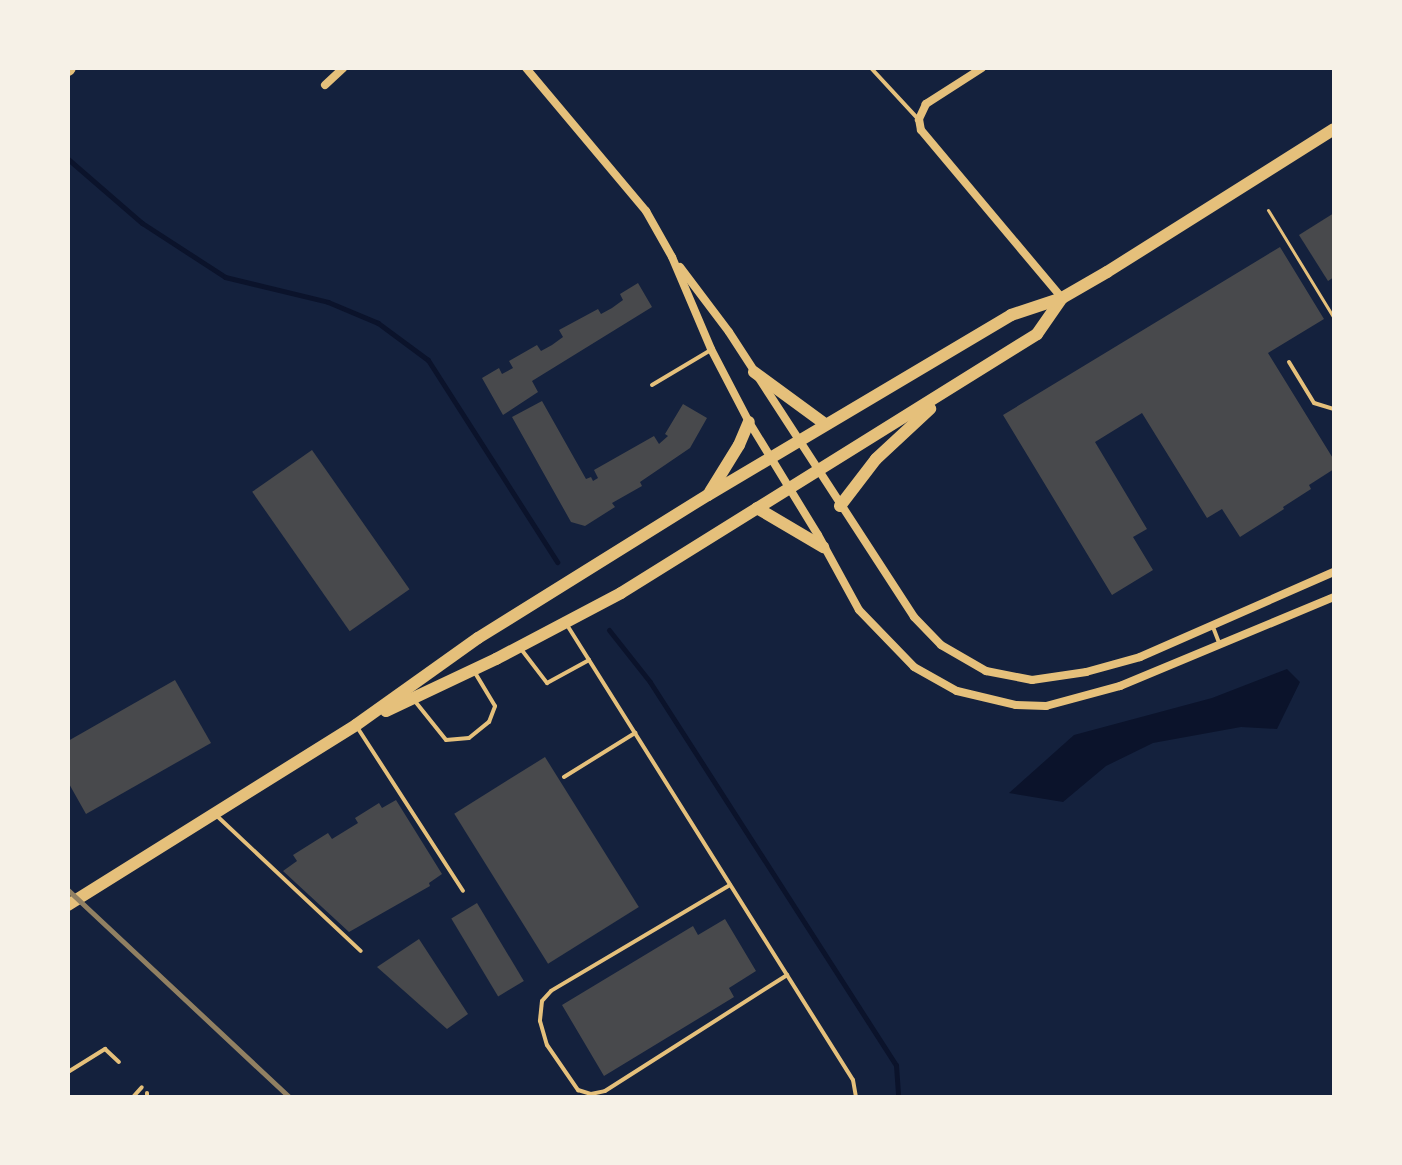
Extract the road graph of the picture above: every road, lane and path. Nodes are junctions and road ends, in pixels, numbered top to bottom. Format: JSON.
{"nodes":[{"id":1,"x":343,"y":68,"type":"edge"},
{"id":2,"x":526,"y":68,"type":"edge"},
{"id":3,"x":871,"y":68,"type":"edge"},
{"id":4,"x":982,"y":68,"type":"edge"},
{"id":5,"x":325,"y":85,"type":"dead end"},
{"id":6,"x":919,"y":119,"type":"junction"},
{"id":7,"x":1334,"y":129,"type":"edge"},
{"id":8,"x":1268,"y":210,"type":"dead end"},
{"id":9,"x":672,"y":257,"type":"junction"},
{"id":10,"x":1062,"y":298,"type":"junction"},
{"id":11,"x":1334,"y":318,"type":"edge"},
{"id":12,"x":711,"y":349,"type":"junction"},
{"id":13,"x":1289,"y":362,"type":"dead end"},
{"id":14,"x":754,"y":372,"type":"junction"},
{"id":15,"x":652,"y":385,"type":"dead end"},
{"id":16,"x":950,"y":390,"type":"junction"},
{"id":17,"x":1334,"y":409,"type":"edge"},
{"id":18,"x":749,"y":422,"type":"junction"},
{"id":19,"x":825,"y":424,"type":"junction"},
{"id":20,"x":797,"y":440,"type":"junction"},
{"id":21,"x":771,"y":456,"type":"junction"},
{"id":22,"x":818,"y":471,"type":"junction"},
{"id":23,"x":790,"y":488,"type":"junction"},
{"id":24,"x":708,"y":495,"type":"junction"},
{"id":25,"x":840,"y":506,"type":"junction"},
{"id":26,"x":757,"y":508,"type":"junction"},
{"id":27,"x":823,"y":547,"type":"junction"},
{"id":28,"x":1334,"y":572,"type":"edge"},
{"id":29,"x":1334,"y":597,"type":"edge"},
{"id":30,"x":566,"y":623,"type":"junction"},
{"id":31,"x":1213,"y":627,"type":"junction"},
{"id":32,"x":1220,"y":645,"type":"junction"},
{"id":33,"x":519,"y":647,"type":"junction"},
{"id":34,"x":589,"y":660,"type":"junction"},
{"id":35,"x":473,"y":670,"type":"junction"},
{"id":36,"x":412,"y":698,"type":"junction"},
{"id":37,"x":356,"y":725,"type":"junction"},
{"id":38,"x":635,"y":733,"type":"junction"},
{"id":39,"x":564,"y":777,"type":"dead end"},
{"id":40,"x":214,"y":813,"type":"junction"},
{"id":41,"x":730,"y":885,"type":"junction"},
{"id":42,"x":463,"y":891,"type":"dead end"},
{"id":43,"x":69,"y":905,"type":"edge"},
{"id":44,"x":361,"y":951,"type":"dead end"},
{"id":45,"x":787,"y":975,"type":"junction"},
{"id":46,"x":119,"y":1062,"type":"dead end"},
{"id":47,"x":68,"y":1072,"type":"edge"},
{"id":48,"x":142,"y":1087,"type":"dead end"},
{"id":49,"x":133,"y":1097,"type":"edge"},
{"id":50,"x":856,"y":1097,"type":"edge"}],
"edges":[{"from":1,"to":5,"type":"street"},
{"from":2,"to":9,"type":"street"},
{"from":3,"to":6,"type":"lane"},
{"from":4,"to":6,"type":"street"},
{"from":6,"to":10,"type":"street"},
{"from":7,"to":10,"type":"main road"},
{"from":8,"to":11,"type":"path"},
{"from":9,"to":12,"type":"street"},
{"from":9,"to":14,"type":"street"},
{"from":10,"to":16,"type":"main road"},
{"from":10,"to":19,"type":"main road"},
{"from":12,"to":15,"type":"lane"},
{"from":12,"to":18,"type":"street"},
{"from":13,"to":17,"type":"lane"},
{"from":14,"to":19,"type":"main road"},
{"from":14,"to":20,"type":"street"},
{"from":16,"to":22,"type":"main road"},
{"from":16,"to":25,"type":"main road"},
{"from":18,"to":21,"type":"street"},
{"from":18,"to":24,"type":"main road"},
{"from":19,"to":20,"type":"main road"},
{"from":20,"to":21,"type":"main road"},
{"from":20,"to":22,"type":"street"},
{"from":21,"to":23,"type":"street"},
{"from":21,"to":24,"type":"main road"},
{"from":22,"to":23,"type":"main road"},
{"from":22,"to":25,"type":"street"},
{"from":23,"to":26,"type":"main road"},
{"from":23,"to":27,"type":"street"},
{"from":24,"to":37,"type":"main road"},
{"from":25,"to":31,"type":"street"},
{"from":26,"to":27,"type":"main road"},
{"from":26,"to":30,"type":"main road"},
{"from":27,"to":32,"type":"street"},
{"from":28,"to":31,"type":"street"},
{"from":29,"to":32,"type":"street"},
{"from":30,"to":33,"type":"main road"},
{"from":30,"to":34,"type":"lane"},
{"from":31,"to":32,"type":"lane"},
{"from":33,"to":34,"type":"lane"},
{"from":33,"to":35,"type":"main road"},
{"from":34,"to":38,"type":"lane"},
{"from":35,"to":36,"type":"main road"},
{"from":35,"to":36,"type":"lane"},
{"from":36,"to":37,"type":"main road"},
{"from":37,"to":40,"type":"main road"},
{"from":37,"to":42,"type":"lane"},
{"from":38,"to":39,"type":"lane"},
{"from":38,"to":41,"type":"lane"},
{"from":40,"to":43,"type":"main road"},
{"from":40,"to":44,"type":"lane"},
{"from":41,"to":45,"type":"lane"},
{"from":41,"to":45,"type":"lane"},
{"from":45,"to":50,"type":"lane"},
{"from":46,"to":47,"type":"lane"},
{"from":48,"to":49,"type":"lane"}]}
